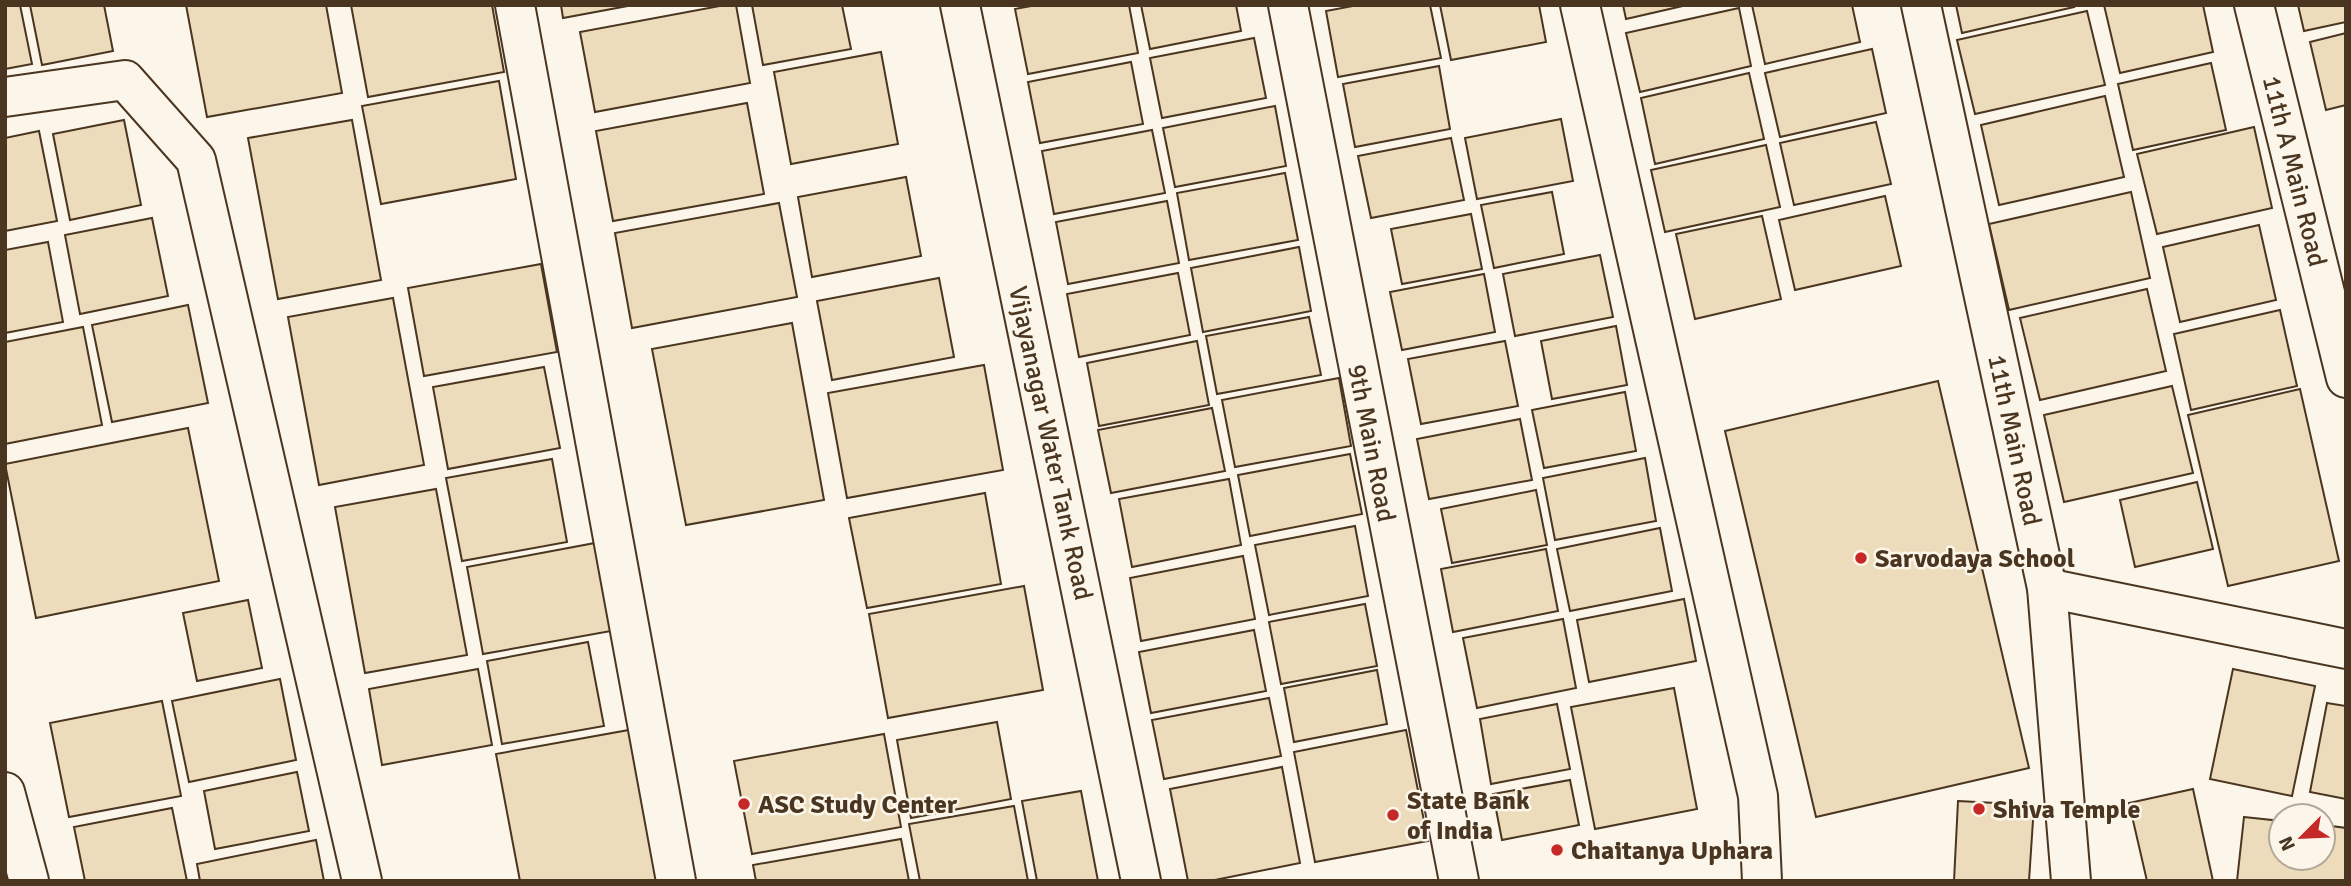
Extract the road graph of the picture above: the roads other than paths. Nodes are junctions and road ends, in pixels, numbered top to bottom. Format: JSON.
{"nodes":[{"id":1,"x":515,"y":5,"type":"edge"},
{"id":2,"x":960,"y":5,"type":"edge"},
{"id":3,"x":1288,"y":5,"type":"edge"},
{"id":4,"x":1580,"y":5,"type":"edge"},
{"id":5,"x":1921,"y":5,"type":"edge"},
{"id":6,"x":2254,"y":5,"type":"edge"},
{"id":7,"x":5,"y":97,"type":"edge"},
{"id":8,"x":2346,"y":378,"type":"edge"},
{"id":9,"x":2047,"y":588,"type":"junction"},
{"id":10,"x":2346,"y":649,"type":"edge"},
{"id":11,"x":5,"y":792,"type":"edge"},
{"id":12,"x":29,"y":881,"type":"edge"},
{"id":13,"x":362,"y":881,"type":"edge"},
{"id":14,"x":676,"y":881,"type":"edge"},
{"id":15,"x":1142,"y":881,"type":"edge"},
{"id":16,"x":1459,"y":881,"type":"edge"},
{"id":17,"x":1762,"y":881,"type":"edge"},
{"id":18,"x":2071,"y":881,"type":"edge"}],
"edges":[{"from":1,"to":14,"type":"street"},
{"from":2,"to":15,"type":"street","name":"Vijayanagar Water Tank Road"},
{"from":3,"to":16,"type":"street","name":"9th Main Road"},
{"from":4,"to":17,"type":"street"},
{"from":5,"to":9,"type":"street","name":"11th Main Road"},
{"from":6,"to":8,"type":"street","name":"11th A Main Road"},
{"from":7,"to":13,"type":"street"},
{"from":9,"to":10,"type":"street"},
{"from":9,"to":18,"type":"street","name":"11th Main Road"},
{"from":11,"to":12,"type":"street"}]}
